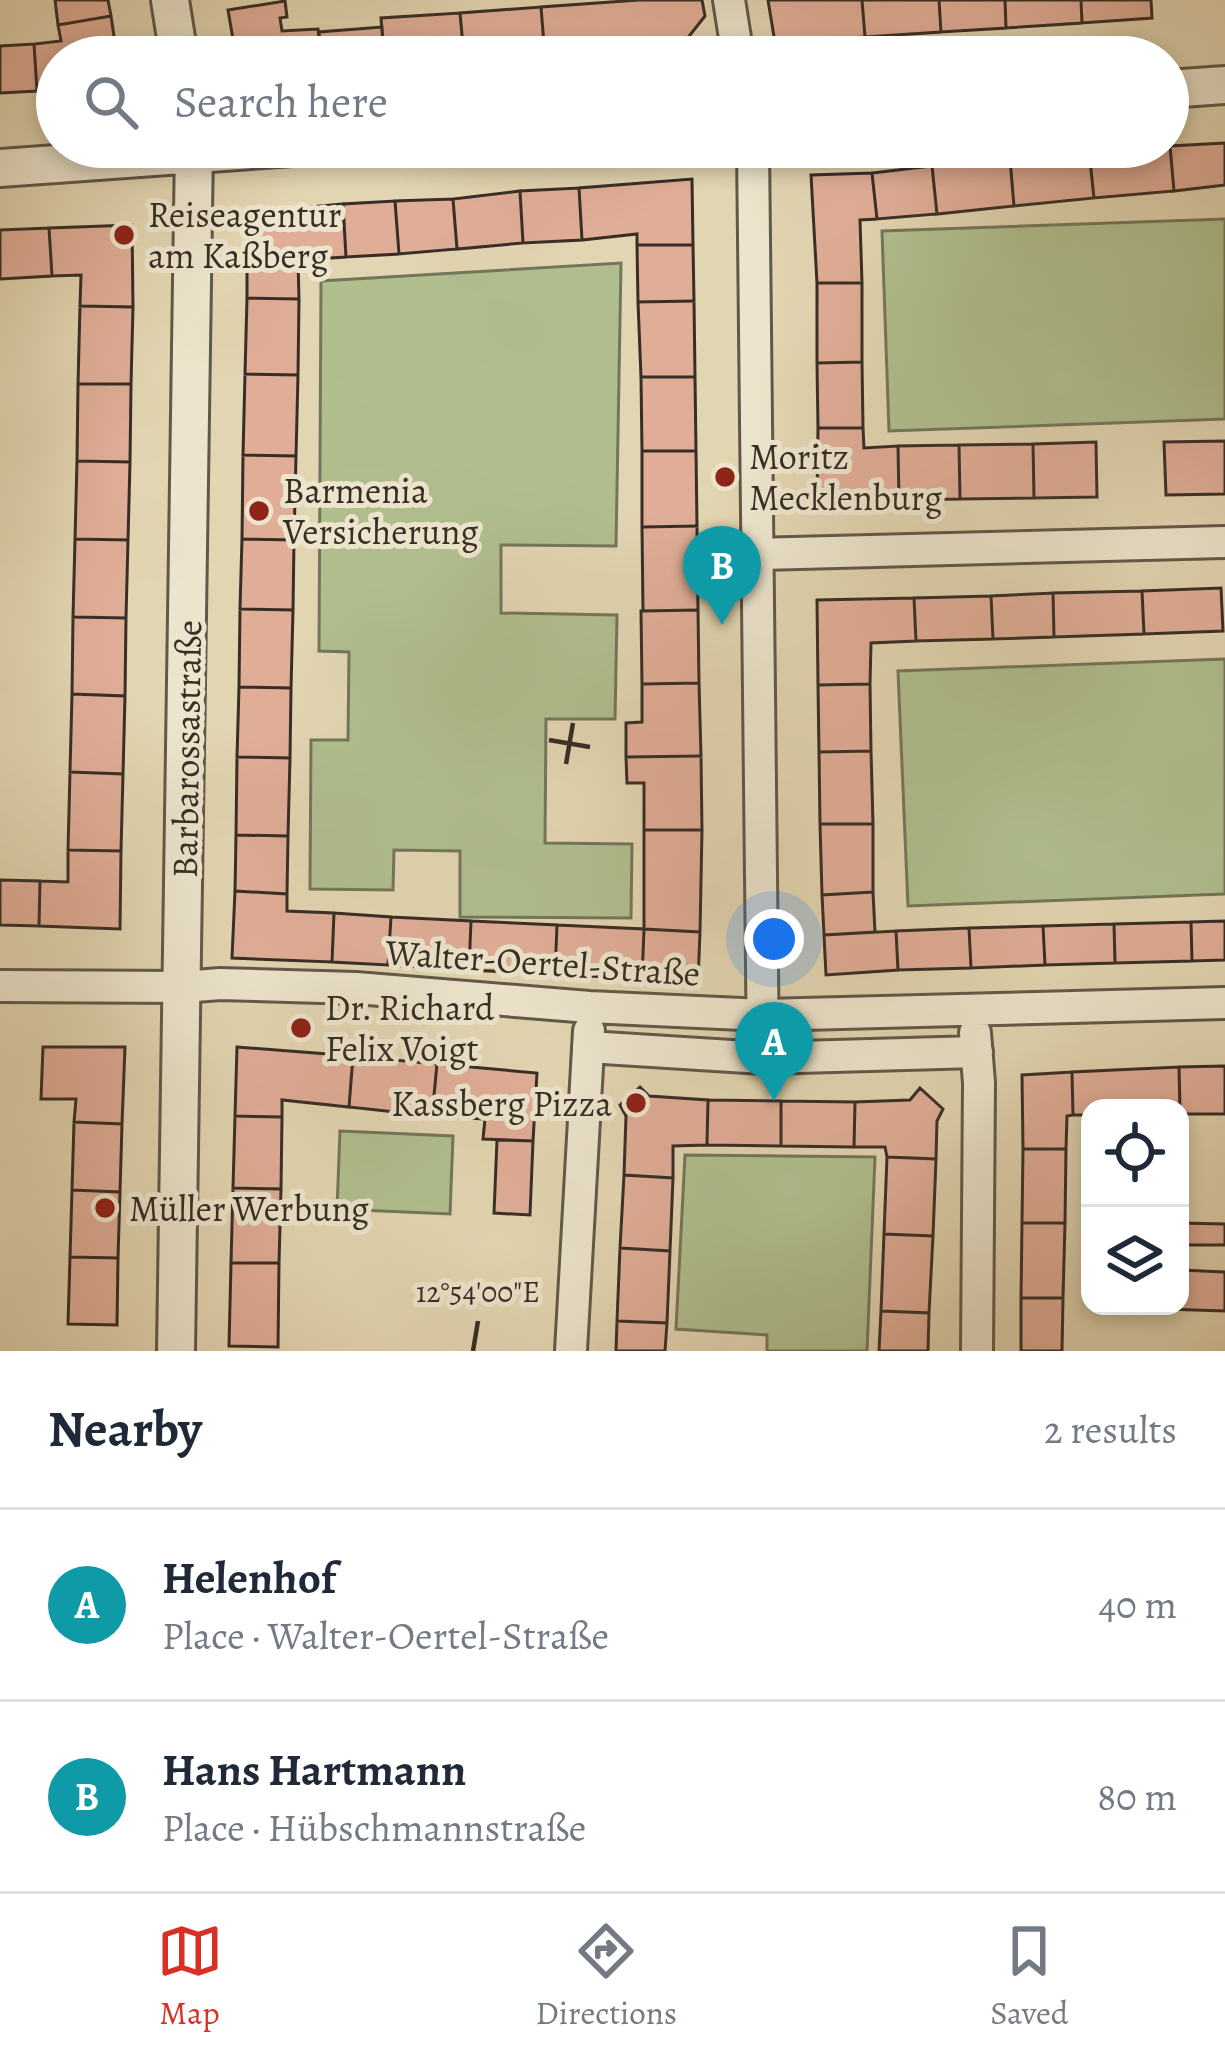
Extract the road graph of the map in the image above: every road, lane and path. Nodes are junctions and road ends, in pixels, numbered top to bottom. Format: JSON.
{"nodes":[{"id":1,"x":170,"y":0,"type":"edge"},
{"id":2,"x":729,"y":0,"type":"edge"},
{"id":3,"x":176,"y":36,"type":"edge"},
{"id":4,"x":735,"y":36,"type":"edge"},
{"id":5,"x":1225,"y":86,"type":"edge"},
{"id":6,"x":1189,"y":88,"type":"edge"},
{"id":7,"x":36,"y":165,"type":"edge"},
{"id":8,"x":0,"y":168,"type":"edge"},
{"id":9,"x":194,"y":168,"type":"edge"},
{"id":10,"x":753,"y":168,"type":"edge"},
{"id":11,"x":1225,"y":542,"type":"edge"},
{"id":12,"x":757,"y":554,"type":"junction"},
{"id":13,"x":0,"y":986,"type":"edge"},
{"id":14,"x":183,"y":987,"type":"junction"},
{"id":15,"x":1225,"y":1004,"type":"edge"},
{"id":16,"x":589,"y":1006,"type":"junction"},
{"id":17,"x":974,"y":1012,"type":"junction"},
{"id":18,"x":764,"y":1015,"type":"junction"},
{"id":19,"x":588,"y":1047,"type":"junction"},
{"id":20,"x":976,"y":1052,"type":"junction"},
{"id":21,"x":763,"y":1058,"type":"junction"},
{"id":22,"x":176,"y":1351,"type":"edge"},
{"id":23,"x":571,"y":1351,"type":"edge"},
{"id":24,"x":977,"y":1351,"type":"edge"}],
"edges":[{"from":1,"to":3,"type":"street"},
{"from":2,"to":4,"type":"street"},
{"from":5,"to":6,"type":"street"},
{"from":7,"to":8,"type":"street"},
{"from":9,"to":14,"type":"street","name":"Barbarossastraße"},
{"from":10,"to":12,"type":"street"},
{"from":11,"to":12,"type":"street"},
{"from":12,"to":18,"type":"street"},
{"from":13,"to":14,"type":"street","name":"Walter-Oertel-Straße"},
{"from":14,"to":16,"type":"street","name":"Walter-Oertel-Straße"},
{"from":14,"to":22,"type":"street","name":"Barbarossastraße"},
{"from":15,"to":17,"type":"street","name":"Walter-Oertel-Straße"},
{"from":16,"to":18,"type":"street","name":"Walter-Oertel-Straße"},
{"from":16,"to":19,"type":"street"},
{"from":17,"to":18,"type":"street","name":"Walter-Oertel-Straße"},
{"from":17,"to":20,"type":"street"},
{"from":18,"to":21,"type":"street"},
{"from":19,"to":21,"type":"street"},
{"from":19,"to":23,"type":"street"},
{"from":20,"to":21,"type":"street"},
{"from":20,"to":24,"type":"street"}]}
